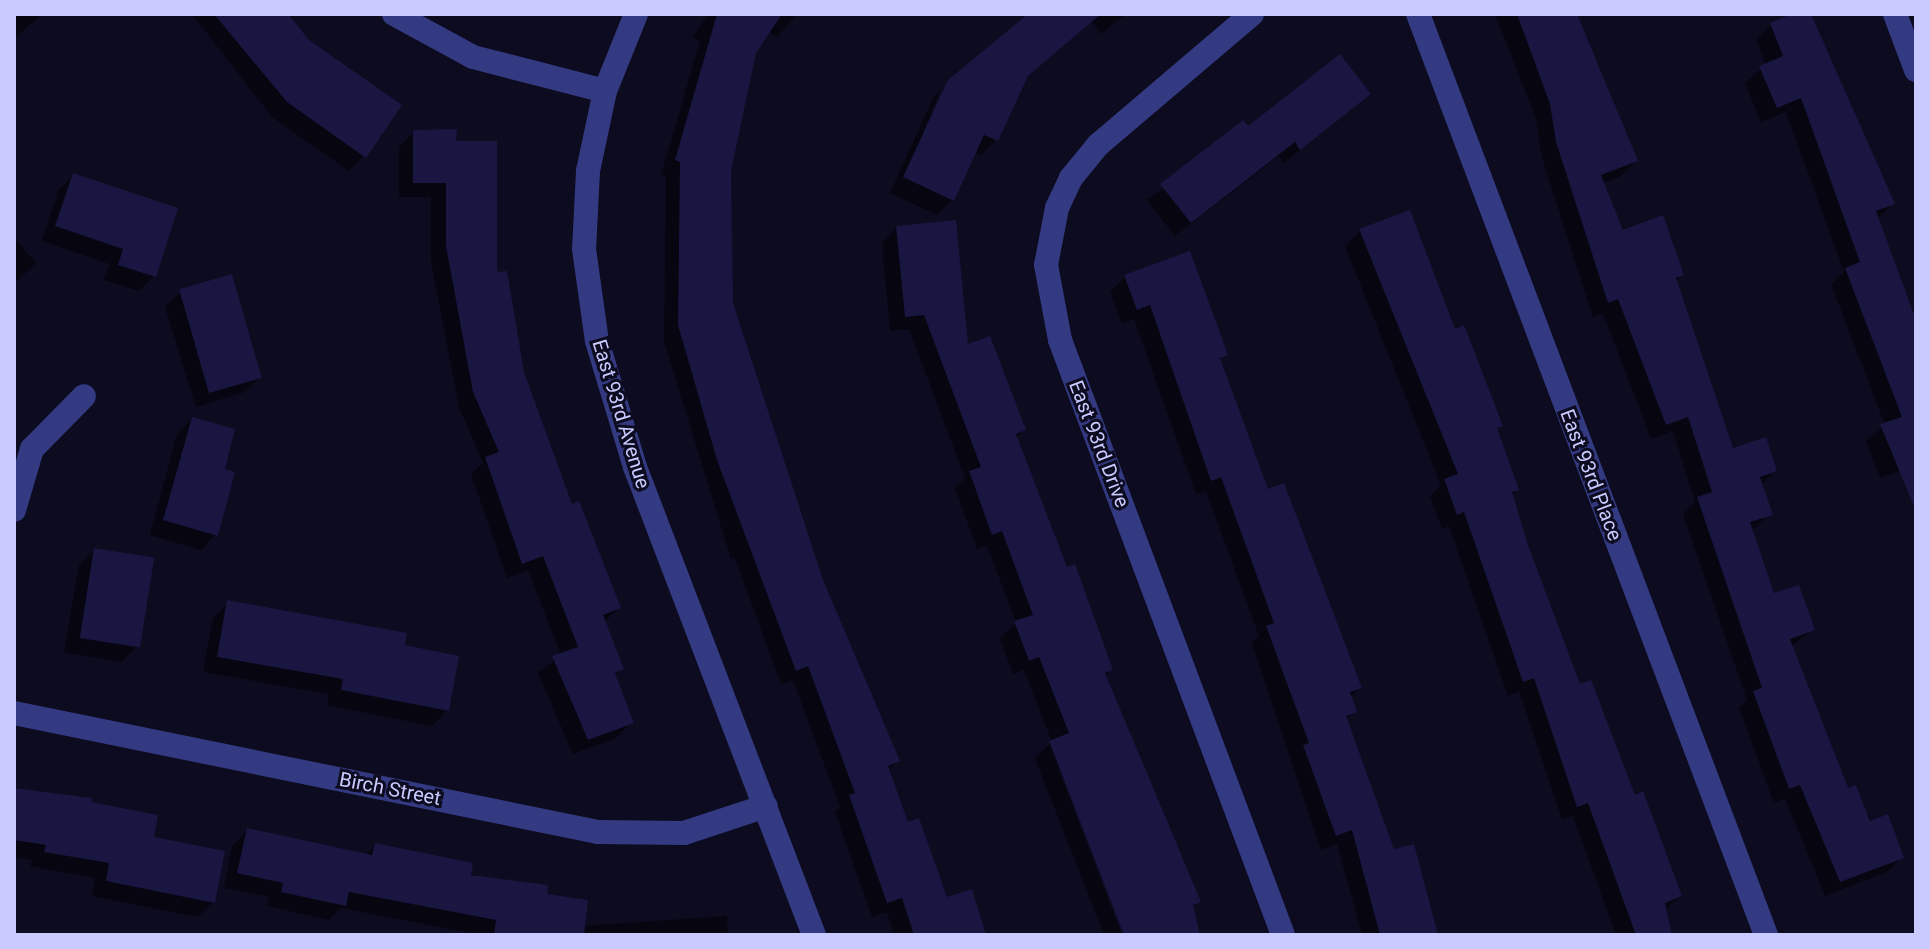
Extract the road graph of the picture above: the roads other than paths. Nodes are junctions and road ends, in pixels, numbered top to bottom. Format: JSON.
{"nodes":[{"id":1,"x":394,"y":14,"type":"edge"},
{"id":2,"x":636,"y":14,"type":"edge"},
{"id":3,"x":1252,"y":14,"type":"edge"},
{"id":4,"x":1418,"y":14,"type":"edge"},
{"id":5,"x":1895,"y":14,"type":"edge"},
{"id":6,"x":1916,"y":70,"type":"edge"},
{"id":7,"x":605,"y":91,"type":"junction"},
{"id":8,"x":84,"y":396,"type":"dead end"},
{"id":9,"x":14,"y":510,"type":"edge"},
{"id":10,"x":14,"y":713,"type":"edge"},
{"id":11,"x":766,"y":806,"type":"junction"},
{"id":12,"x":814,"y":935,"type":"edge"},
{"id":13,"x":1283,"y":935,"type":"edge"},
{"id":14,"x":1766,"y":935,"type":"edge"}],
"edges":[{"from":1,"to":7,"type":"street"},
{"from":2,"to":7,"type":"street","name":"East 93rd Avenue"},
{"from":3,"to":13,"type":"street","name":"East 93rd Drive"},
{"from":4,"to":14,"type":"street","name":"East 93rd Place"},
{"from":5,"to":6,"type":"street"},
{"from":7,"to":11,"type":"street","name":"East 93rd Avenue"},
{"from":8,"to":9,"type":"street"},
{"from":10,"to":11,"type":"street","name":"Birch Street"},
{"from":11,"to":12,"type":"street","name":"East 93rd Avenue"}]}
